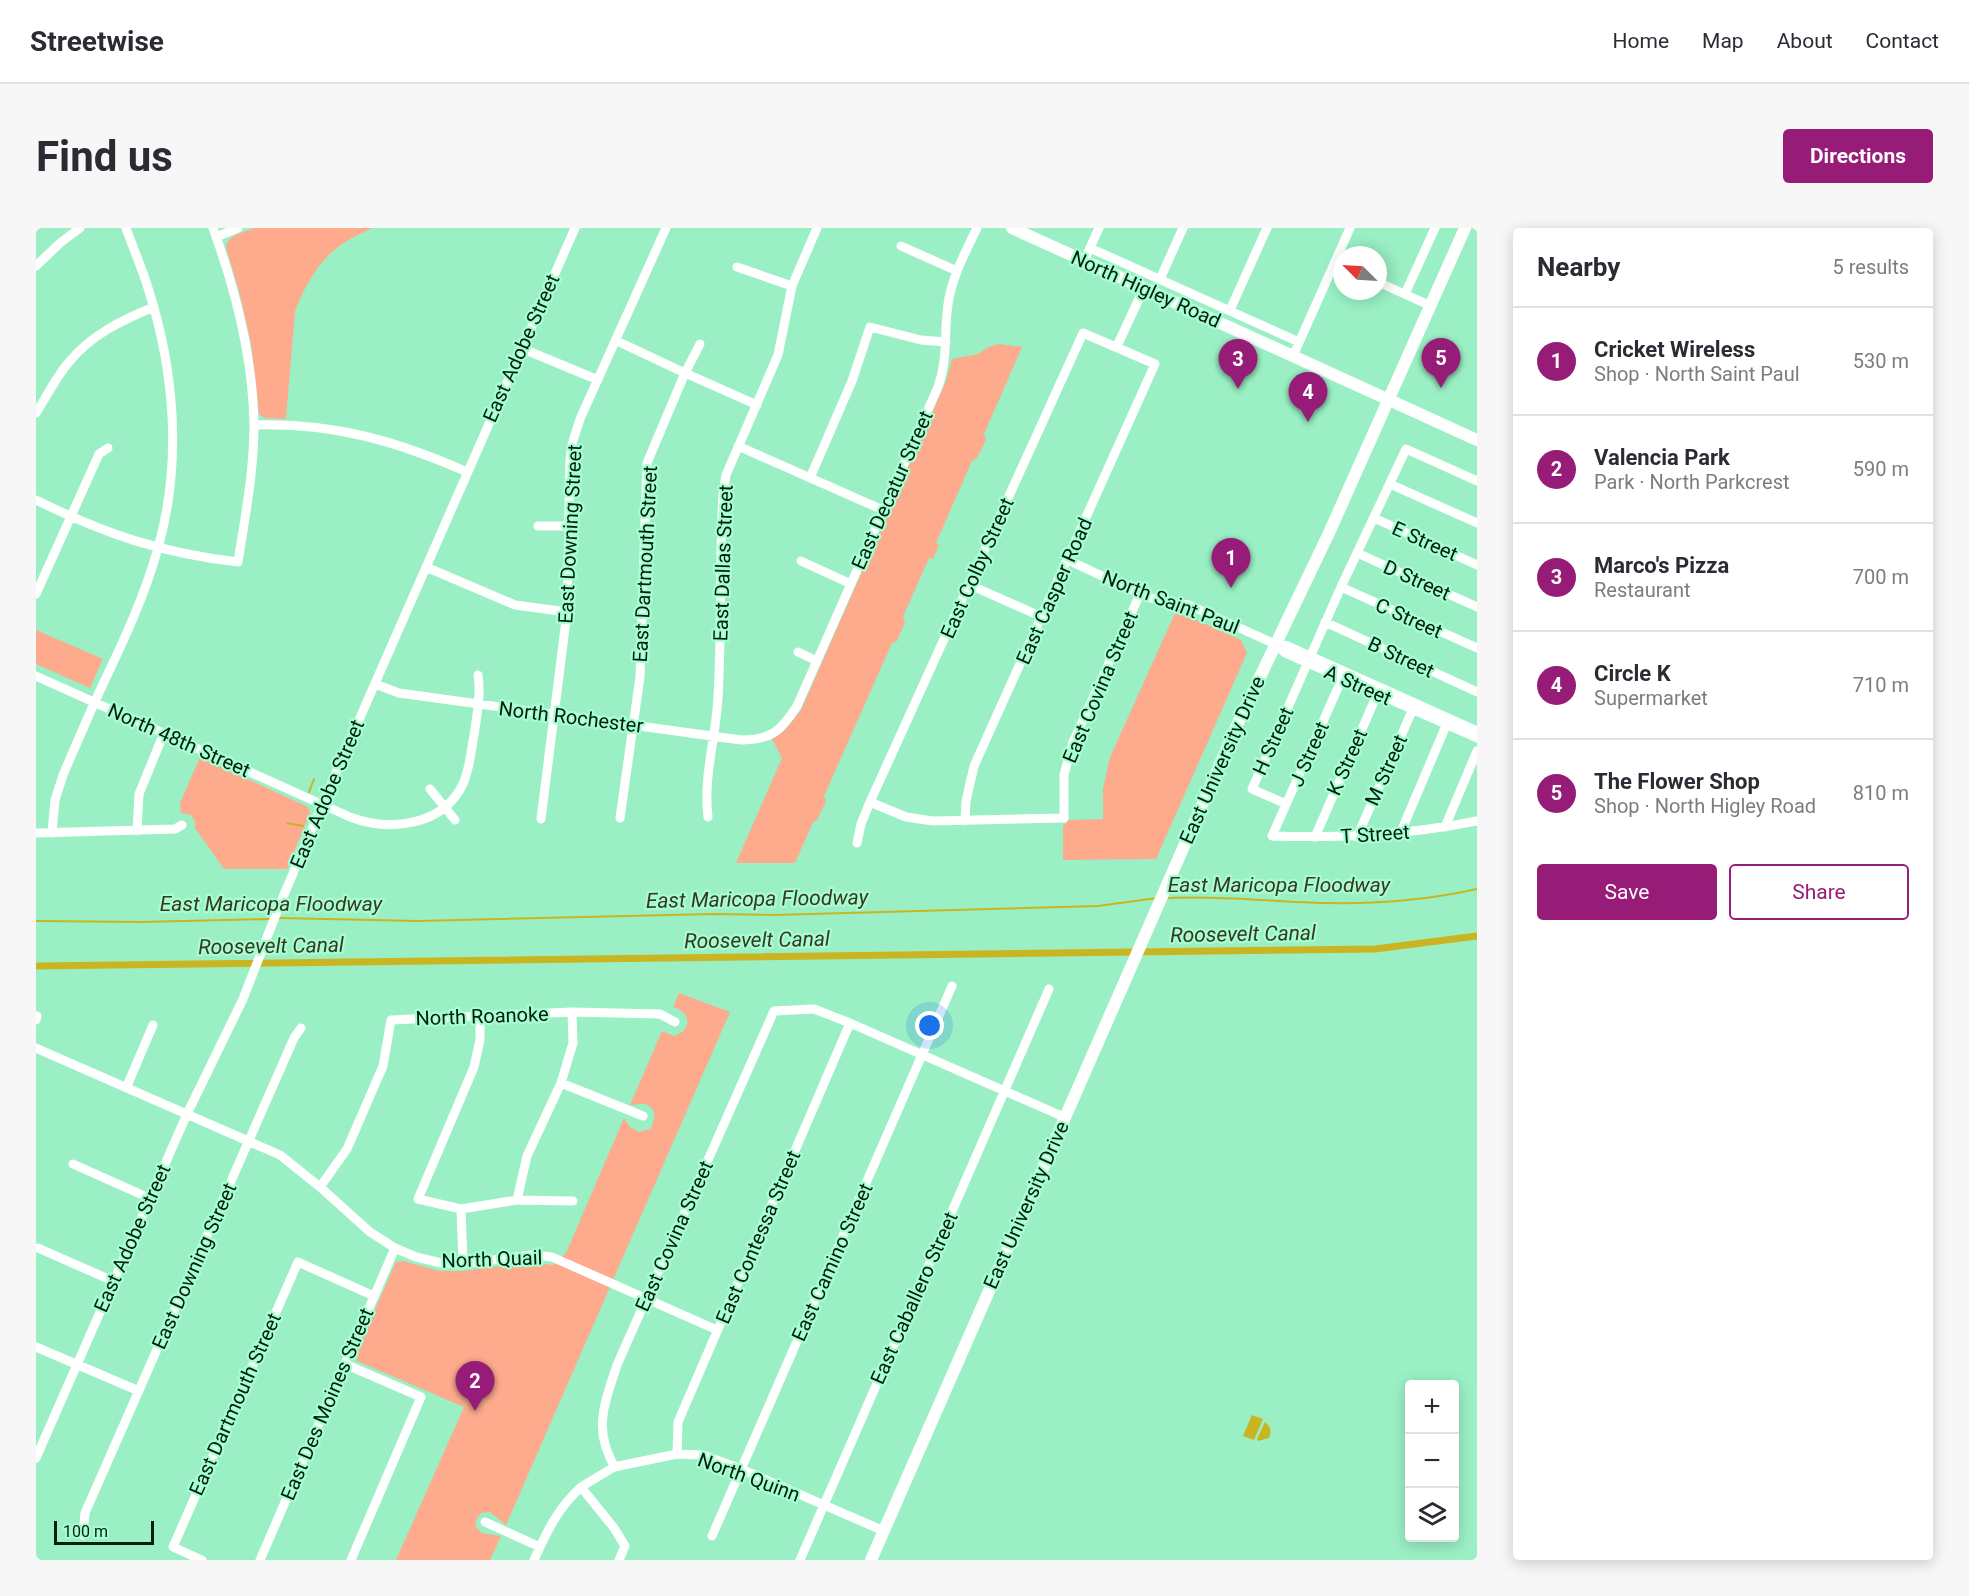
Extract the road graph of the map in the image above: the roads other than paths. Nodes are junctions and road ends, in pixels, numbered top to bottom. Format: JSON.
{"nodes":[{"id":1,"x":80,"y":228,"type":"edge"},
{"id":2,"x":126,"y":228,"type":"edge"},
{"id":3,"x":238,"y":228,"type":"edge"},
{"id":4,"x":575,"y":228,"type":"edge"},
{"id":5,"x":666,"y":228,"type":"edge"},
{"id":6,"x":817,"y":228,"type":"edge"},
{"id":7,"x":977,"y":228,"type":"edge"},
{"id":8,"x":1012,"y":228,"type":"edge"},
{"id":9,"x":1099,"y":228,"type":"edge"},
{"id":10,"x":1183,"y":228,"type":"edge"},
{"id":11,"x":1267,"y":228,"type":"edge"},
{"id":12,"x":1350,"y":228,"type":"edge"},
{"id":13,"x":1435,"y":228,"type":"edge"},
{"id":14,"x":1465,"y":228,"type":"edge"},
{"id":15,"x":214,"y":232,"type":"edge"},
{"id":16,"x":901,"y":246,"type":"dead end"},
{"id":17,"x":1344,"y":246,"type":"edge"},
{"id":18,"x":1090,"y":248,"type":"junction"},
{"id":19,"x":1084,"y":261,"type":"junction"},
{"id":20,"x":36,"y":266,"type":"edge"},
{"id":21,"x":737,"y":267,"type":"dead end"},
{"id":22,"x":957,"y":271,"type":"junction"},
{"id":23,"x":1333,"y":274,"type":"edge"},
{"id":24,"x":1160,"y":279,"type":"junction"},
{"id":25,"x":792,"y":286,"type":"junction"},
{"id":26,"x":1387,"y":286,"type":"edge"},
{"id":27,"x":1144,"y":288,"type":"junction"},
{"id":28,"x":1405,"y":294,"type":"junction"},
{"id":29,"x":1431,"y":306,"type":"junction"},
{"id":30,"x":154,"y":307,"type":"junction"},
{"id":31,"x":1230,"y":310,"type":"junction"},
{"id":32,"x":616,"y":341,"type":"junction"},
{"id":33,"x":946,"y":342,"type":"junction"},
{"id":34,"x":1299,"y":342,"type":"junction"},
{"id":35,"x":700,"y":344,"type":"dead end"},
{"id":36,"x":1117,"y":346,"type":"junction"},
{"id":37,"x":521,"y":348,"type":"junction"},
{"id":38,"x":1293,"y":356,"type":"junction"},
{"id":39,"x":685,"y":373,"type":"junction"},
{"id":40,"x":598,"y":380,"type":"junction"},
{"id":41,"x":1389,"y":401,"type":"junction"},
{"id":42,"x":757,"y":405,"type":"junction"},
{"id":43,"x":36,"y":413,"type":"edge"},
{"id":44,"x":254,"y":425,"type":"junction"},
{"id":45,"x":1477,"y":440,"type":"edge"},
{"id":46,"x":738,"y":446,"type":"junction"},
{"id":47,"x":108,"y":448,"type":"dead end"},
{"id":48,"x":467,"y":472,"type":"junction"},
{"id":49,"x":810,"y":478,"type":"junction"},
{"id":50,"x":1477,"y":481,"type":"edge"},
{"id":51,"x":1390,"y":484,"type":"junction"},
{"id":52,"x":36,"y":500,"type":"edge"},
{"id":53,"x":883,"y":510,"type":"junction"},
{"id":54,"x":70,"y":517,"type":"junction"},
{"id":55,"x":1374,"y":518,"type":"junction"},
{"id":56,"x":1477,"y":523,"type":"edge"},
{"id":57,"x":537,"y":526,"type":"dead end"},
{"id":58,"x":568,"y":526,"type":"junction"},
{"id":59,"x":158,"y":548,"type":"junction"},
{"id":60,"x":1357,"y":553,"type":"junction"},
{"id":61,"x":1068,"y":560,"type":"junction"},
{"id":62,"x":801,"y":561,"type":"dead end"},
{"id":63,"x":1477,"y":565,"type":"edge"},
{"id":64,"x":426,"y":567,"type":"junction"},
{"id":65,"x":850,"y":584,"type":"junction"},
{"id":66,"x":970,"y":585,"type":"junction"},
{"id":67,"x":1341,"y":587,"type":"junction"},
{"id":68,"x":36,"y":594,"type":"edge"},
{"id":69,"x":1140,"y":594,"type":"junction"},
{"id":70,"x":1477,"y":607,"type":"edge"},
{"id":71,"x":567,"y":612,"type":"junction"},
{"id":72,"x":1042,"y":617,"type":"junction"},
{"id":73,"x":1325,"y":622,"type":"junction"},
{"id":74,"x":1275,"y":644,"type":"junction"},
{"id":75,"x":1477,"y":648,"type":"edge"},
{"id":76,"x":798,"y":652,"type":"dead end"},
{"id":77,"x":1309,"y":659,"type":"junction"},
{"id":78,"x":817,"y":661,"type":"junction"},
{"id":79,"x":478,"y":675,"type":"dead end"},
{"id":80,"x":1343,"y":675,"type":"junction"},
{"id":81,"x":36,"y":676,"type":"edge"},
{"id":82,"x":375,"y":684,"type":"junction"},
{"id":83,"x":1379,"y":691,"type":"junction"},
{"id":84,"x":1477,"y":692,"type":"edge"},
{"id":85,"x":95,"y":702,"type":"junction"},
{"id":86,"x":478,"y":704,"type":"junction"},
{"id":87,"x":1414,"y":706,"type":"junction"},
{"id":88,"x":555,"y":714,"type":"junction"},
{"id":89,"x":1448,"y":722,"type":"junction"},
{"id":90,"x":633,"y":725,"type":"junction"},
{"id":91,"x":1477,"y":731,"type":"edge"},
{"id":92,"x":164,"y":733,"type":"junction"},
{"id":93,"x":715,"y":736,"type":"junction"},
{"id":94,"x":769,"y":736,"type":"joint"},
{"id":95,"x":1477,"y":738,"type":"edge"},
{"id":96,"x":1477,"y":751,"type":"edge"},
{"id":97,"x":430,"y":789,"type":"dead end"},
{"id":98,"x":870,"y":802,"type":"junction"},
{"id":99,"x":322,"y":804,"type":"junction"},
{"id":100,"x":1286,"y":804,"type":"junction"},
{"id":101,"x":444,"y":806,"type":"junction"},
{"id":102,"x":708,"y":817,"type":"dead end"},
{"id":103,"x":620,"y":818,"type":"dead end"},
{"id":104,"x":541,"y":819,"type":"dead end"},
{"id":105,"x":455,"y":820,"type":"dead end"},
{"id":106,"x":965,"y":821,"type":"junction"},
{"id":107,"x":1477,"y":821,"type":"edge"},
{"id":108,"x":182,"y":825,"type":"dead end"},
{"id":109,"x":1445,"y":827,"type":"junction"},
{"id":110,"x":137,"y":831,"type":"junction"},
{"id":111,"x":36,"y":833,"type":"edge"},
{"id":112,"x":52,"y":833,"type":"junction"},
{"id":113,"x":1400,"y":834,"type":"junction"},
{"id":114,"x":1272,"y":836,"type":"joint"},
{"id":115,"x":1315,"y":837,"type":"junction"},
{"id":116,"x":1357,"y":837,"type":"junction"},
{"id":117,"x":857,"y":843,"type":"dead end"},
{"id":118,"x":952,"y":986,"type":"dead end"},
{"id":119,"x":1049,"y":989,"type":"dead end"},
{"id":120,"x":572,"y":1012,"type":"junction"},
{"id":121,"x":480,"y":1015,"type":"junction"},
{"id":122,"x":675,"y":1022,"type":"dead end"},
{"id":123,"x":850,"y":1023,"type":"junction"},
{"id":124,"x":153,"y":1025,"type":"dead end"},
{"id":125,"x":301,"y":1028,"type":"dead end"},
{"id":126,"x":36,"y":1048,"type":"edge"},
{"id":127,"x":922,"y":1054,"type":"junction"},
{"id":128,"x":561,"y":1083,"type":"junction"},
{"id":129,"x":127,"y":1086,"type":"junction"},
{"id":130,"x":1005,"y":1091,"type":"junction"},
{"id":131,"x":187,"y":1114,"type":"junction"},
{"id":132,"x":643,"y":1116,"type":"dead end"},
{"id":133,"x":1064,"y":1117,"type":"junction"},
{"id":134,"x":249,"y":1142,"type":"junction"},
{"id":135,"x":73,"y":1164,"type":"dead end"},
{"id":136,"x":320,"y":1187,"type":"junction"},
{"id":137,"x":150,"y":1198,"type":"junction"},
{"id":138,"x":517,"y":1200,"type":"junction"},
{"id":139,"x":573,"y":1201,"type":"dead end"},
{"id":140,"x":461,"y":1209,"type":"junction"},
{"id":141,"x":38,"y":1248,"type":"dead end"},
{"id":142,"x":395,"y":1248,"type":"junction"},
{"id":143,"x":463,"y":1264,"type":"junction"},
{"id":144,"x":113,"y":1281,"type":"junction"},
{"id":145,"x":374,"y":1296,"type":"junction"},
{"id":146,"x":647,"y":1299,"type":"junction"},
{"id":147,"x":717,"y":1330,"type":"junction"},
{"id":148,"x":36,"y":1347,"type":"edge"},
{"id":149,"x":77,"y":1364,"type":"junction"},
{"id":150,"x":345,"y":1364,"type":"junction"},
{"id":151,"x":139,"y":1391,"type":"junction"},
{"id":152,"x":37,"y":1453,"type":"edge"},
{"id":153,"x":677,"y":1454,"type":"junction"},
{"id":154,"x":614,"y":1467,"type":"junction"},
{"id":155,"x":741,"y":1469,"type":"junction"},
{"id":156,"x":581,"y":1486,"type":"junction"},
{"id":157,"x":824,"y":1506,"type":"junction"},
{"id":158,"x":485,"y":1522,"type":"dead end"},
{"id":159,"x":884,"y":1531,"type":"junction"},
{"id":160,"x":83,"y":1535,"type":"dead end"},
{"id":161,"x":712,"y":1536,"type":"dead end"},
{"id":162,"x":540,"y":1546,"type":"junction"},
{"id":163,"x":202,"y":1560,"type":"edge"},
{"id":164,"x":260,"y":1560,"type":"edge"},
{"id":165,"x":351,"y":1560,"type":"edge"},
{"id":166,"x":534,"y":1560,"type":"edge"},
{"id":167,"x":619,"y":1560,"type":"edge"},
{"id":168,"x":800,"y":1560,"type":"edge"},
{"id":169,"x":871,"y":1560,"type":"edge"}],
"edges":[{"from":1,"to":20,"type":"street"},
{"from":2,"to":30,"type":"street"},
{"from":3,"to":15,"type":"street"},
{"from":4,"to":37,"type":"street","name":"East Adobe Street"},
{"from":5,"to":32,"type":"street","name":"East Downing Street"},
{"from":6,"to":25,"type":"street","name":"East Dallas Street"},
{"from":7,"to":22,"type":"street","name":"East Decatur Street"},
{"from":8,"to":19,"type":"main road","name":"North Higley Road"},
{"from":9,"to":18,"type":"street"},
{"from":10,"to":24,"type":"street"},
{"from":11,"to":31,"type":"street"},
{"from":12,"to":17,"type":"street"},
{"from":13,"to":28,"type":"street"},
{"from":14,"to":29,"type":"main road","name":"East University Drive"},
{"from":15,"to":44,"type":"street"},
{"from":16,"to":22,"type":"street"},
{"from":18,"to":19,"type":"street"},
{"from":18,"to":24,"type":"street","name":"North Higley Road"},
{"from":19,"to":27,"type":"main road","name":"North Higley Road"},
{"from":21,"to":25,"type":"street"},
{"from":22,"to":33,"type":"street","name":"East Decatur Street"},
{"from":23,"to":34,"type":"street"},
{"from":24,"to":31,"type":"street","name":"North Higley Road"},
{"from":25,"to":42,"type":"street","name":"East Dallas Street"},
{"from":26,"to":28,"type":"street"},
{"from":27,"to":36,"type":"street"},
{"from":27,"to":38,"type":"main road","name":"North Higley Road"},
{"from":28,"to":29,"type":"street"},
{"from":29,"to":41,"type":"main road","name":"East University Drive"},
{"from":30,"to":43,"type":"street"},
{"from":30,"to":59,"type":"street"},
{"from":31,"to":34,"type":"street","name":"North Higley Road"},
{"from":32,"to":39,"type":"street"},
{"from":32,"to":40,"type":"street","name":"East Downing Street"},
{"from":33,"to":49,"type":"street"},
{"from":33,"to":53,"type":"street","name":"East Decatur Street"},
{"from":34,"to":38,"type":"street"},
{"from":35,"to":39,"type":"street","name":"East Dartmouth Street"},
{"from":36,"to":61,"type":"street","name":"East Casper Road"},
{"from":36,"to":66,"type":"street","name":"East Colby Street"},
{"from":37,"to":40,"type":"street"},
{"from":37,"to":48,"type":"street","name":"East Adobe Street"},
{"from":38,"to":41,"type":"main road","name":"North Higley Road"},
{"from":39,"to":42,"type":"street"},
{"from":39,"to":90,"type":"street","name":"East Dartmouth Street"},
{"from":40,"to":58,"type":"street","name":"East Downing Street"},
{"from":41,"to":45,"type":"main road","name":"North Higley Road"},
{"from":41,"to":74,"type":"main road","name":"East University Drive"},
{"from":42,"to":46,"type":"street","name":"East Dallas Street"},
{"from":44,"to":48,"type":"street"},
{"from":44,"to":59,"type":"street"},
{"from":46,"to":49,"type":"street"},
{"from":46,"to":93,"type":"street","name":"East Dallas Street"},
{"from":47,"to":54,"type":"street"},
{"from":48,"to":64,"type":"street","name":"East Adobe Street"},
{"from":49,"to":53,"type":"street"},
{"from":50,"to":51,"type":"street","name":"A Street"},
{"from":51,"to":55,"type":"street","name":"A Street"},
{"from":51,"to":56,"type":"street"},
{"from":52,"to":54,"type":"street"},
{"from":53,"to":65,"type":"street","name":"East Decatur Street"},
{"from":54,"to":59,"type":"street"},
{"from":54,"to":68,"type":"street"},
{"from":55,"to":60,"type":"street","name":"A Street"},
{"from":55,"to":63,"type":"street","name":"E Street"},
{"from":57,"to":58,"type":"street"},
{"from":58,"to":71,"type":"street","name":"East Downing Street"},
{"from":59,"to":85,"type":"street"},
{"from":60,"to":67,"type":"street","name":"A Street"},
{"from":60,"to":70,"type":"street","name":"D Street"},
{"from":61,"to":69,"type":"street","name":"North Saint Paul"},
{"from":61,"to":72,"type":"street","name":"East Casper Road"},
{"from":62,"to":65,"type":"street"},
{"from":64,"to":71,"type":"street"},
{"from":64,"to":82,"type":"street","name":"East Adobe Street"},
{"from":65,"to":78,"type":"street","name":"East Decatur Street"},
{"from":66,"to":72,"type":"street"},
{"from":66,"to":98,"type":"street","name":"East Colby Street"},
{"from":67,"to":73,"type":"street","name":"A Street"},
{"from":67,"to":75,"type":"street","name":"C Street"},
{"from":69,"to":74,"type":"street","name":"North Saint Paul"},
{"from":69,"to":106,"type":"street","name":"East Covina Street"},
{"from":71,"to":88,"type":"street","name":"East Downing Street"},
{"from":72,"to":106,"type":"street","name":"East Casper Road"},
{"from":73,"to":77,"type":"street","name":"A Street"},
{"from":73,"to":84,"type":"street","name":"B Street"},
{"from":74,"to":77,"type":"street","name":"A Street"},
{"from":74,"to":133,"type":"main road","name":"East University Drive"},
{"from":76,"to":78,"type":"street"},
{"from":77,"to":80,"type":"street","name":"A Street"},
{"from":77,"to":100,"type":"street","name":"H Street"},
{"from":78,"to":94,"type":"street","name":"East Decatur Street"},
{"from":79,"to":86,"type":"street"},
{"from":80,"to":83,"type":"street","name":"A Street"},
{"from":80,"to":100,"type":"street","name":"J Street"},
{"from":81,"to":85,"type":"street","name":"North 48th Street"},
{"from":82,"to":86,"type":"street","name":"North Rochester"},
{"from":82,"to":99,"type":"street","name":"East Adobe Street"},
{"from":83,"to":87,"type":"street","name":"A Street"},
{"from":83,"to":115,"type":"street","name":"K Street"},
{"from":85,"to":92,"type":"street","name":"North 48th Street"},
{"from":85,"to":112,"type":"street"},
{"from":86,"to":88,"type":"street","name":"North Rochester"},
{"from":86,"to":101,"type":"street"},
{"from":87,"to":89,"type":"street","name":"A Street"},
{"from":87,"to":116,"type":"street","name":"M Street"},
{"from":88,"to":90,"type":"street","name":"North Rochester"},
{"from":88,"to":104,"type":"street","name":"East Downing Street"},
{"from":89,"to":91,"type":"street","name":"A Street"},
{"from":89,"to":95,"type":"street","name":"A Street"},
{"from":89,"to":113,"type":"street"},
{"from":90,"to":93,"type":"street","name":"North Rochester"},
{"from":90,"to":103,"type":"street","name":"East Dartmouth Street"},
{"from":92,"to":99,"type":"street","name":"North 48th Street"},
{"from":92,"to":110,"type":"street"},
{"from":93,"to":94,"type":"street","name":"North Rochester"},
{"from":93,"to":102,"type":"street","name":"East Dallas Street"},
{"from":96,"to":109,"type":"street"},
{"from":97,"to":101,"type":"street"},
{"from":98,"to":106,"type":"street"},
{"from":98,"to":117,"type":"street","name":"East Colby Street"},
{"from":99,"to":101,"type":"street","name":"North 48th Street"},
{"from":99,"to":131,"type":"street","name":"East Adobe Street"},
{"from":100,"to":114,"type":"street","name":"J Street"},
{"from":101,"to":105,"type":"street"},
{"from":107,"to":109,"type":"street","name":"T Street"},
{"from":108,"to":110,"type":"street"},
{"from":109,"to":113,"type":"street","name":"T Street"},
{"from":110,"to":112,"type":"street"},
{"from":111,"to":112,"type":"street"},
{"from":113,"to":116,"type":"street","name":"T Street"},
{"from":114,"to":115,"type":"street","name":"T Street"},
{"from":115,"to":116,"type":"street","name":"T Street"},
{"from":118,"to":127,"type":"street","name":"East Camino Street"},
{"from":119,"to":130,"type":"street","name":"East Caballero Street"},
{"from":120,"to":121,"type":"street","name":"North Roanoke"},
{"from":120,"to":122,"type":"street","name":"North Roanoke"},
{"from":120,"to":128,"type":"street"},
{"from":121,"to":136,"type":"street","name":"North Roanoke"},
{"from":121,"to":140,"type":"street"},
{"from":123,"to":127,"type":"street"},
{"from":123,"to":146,"type":"street","name":"East Covina Street"},
{"from":123,"to":147,"type":"street","name":"East Contessa Street"},
{"from":124,"to":129,"type":"street"},
{"from":125,"to":134,"type":"street","name":"East Downing Street"},
{"from":126,"to":129,"type":"street","name":"North Quail"},
{"from":127,"to":130,"type":"street"},
{"from":127,"to":155,"type":"street","name":"East Camino Street"},
{"from":128,"to":132,"type":"street"},
{"from":128,"to":138,"type":"street"},
{"from":129,"to":131,"type":"street","name":"North Quail"},
{"from":130,"to":133,"type":"street"},
{"from":130,"to":157,"type":"street","name":"East Caballero Street"},
{"from":131,"to":134,"type":"street","name":"North Quail"},
{"from":131,"to":137,"type":"street","name":"East Adobe Street"},
{"from":133,"to":159,"type":"main road","name":"East University Drive"},
{"from":134,"to":136,"type":"street","name":"North Quail"},
{"from":134,"to":151,"type":"street","name":"East Downing Street"},
{"from":135,"to":137,"type":"street"},
{"from":136,"to":142,"type":"street","name":"North Quail"},
{"from":137,"to":144,"type":"street","name":"East Adobe Street"},
{"from":138,"to":139,"type":"street"},
{"from":138,"to":140,"type":"street"},
{"from":140,"to":143,"type":"street"},
{"from":141,"to":144,"type":"street"},
{"from":142,"to":143,"type":"street","name":"North Quail"},
{"from":142,"to":145,"type":"street","name":"East Des Moines Street"},
{"from":143,"to":146,"type":"street","name":"North Quail"},
{"from":144,"to":149,"type":"street","name":"East Adobe Street"},
{"from":145,"to":150,"type":"street","name":"East Des Moines Street"},
{"from":145,"to":163,"type":"street","name":"East Dartmouth Street"},
{"from":146,"to":147,"type":"street","name":"North Quail"},
{"from":146,"to":154,"type":"street","name":"East Covina Street"},
{"from":147,"to":153,"type":"street","name":"East Contessa Street"},
{"from":148,"to":149,"type":"street"},
{"from":149,"to":151,"type":"street"},
{"from":149,"to":152,"type":"street","name":"East Adobe Street"},
{"from":150,"to":164,"type":"street","name":"East Des Moines Street"},
{"from":150,"to":165,"type":"street"},
{"from":151,"to":160,"type":"street","name":"East Downing Street"},
{"from":153,"to":154,"type":"street","name":"North Quinn"},
{"from":153,"to":155,"type":"street","name":"North Quinn"},
{"from":154,"to":156,"type":"street","name":"North Quinn"},
{"from":155,"to":157,"type":"street","name":"North Quinn"},
{"from":155,"to":161,"type":"street","name":"East Camino Street"},
{"from":156,"to":162,"type":"street"},
{"from":156,"to":167,"type":"street"},
{"from":157,"to":159,"type":"street","name":"North Quinn"},
{"from":157,"to":168,"type":"street","name":"East Caballero Street"},
{"from":158,"to":162,"type":"street"},
{"from":159,"to":169,"type":"main road","name":"East University Drive"},
{"from":162,"to":166,"type":"street"}]}
